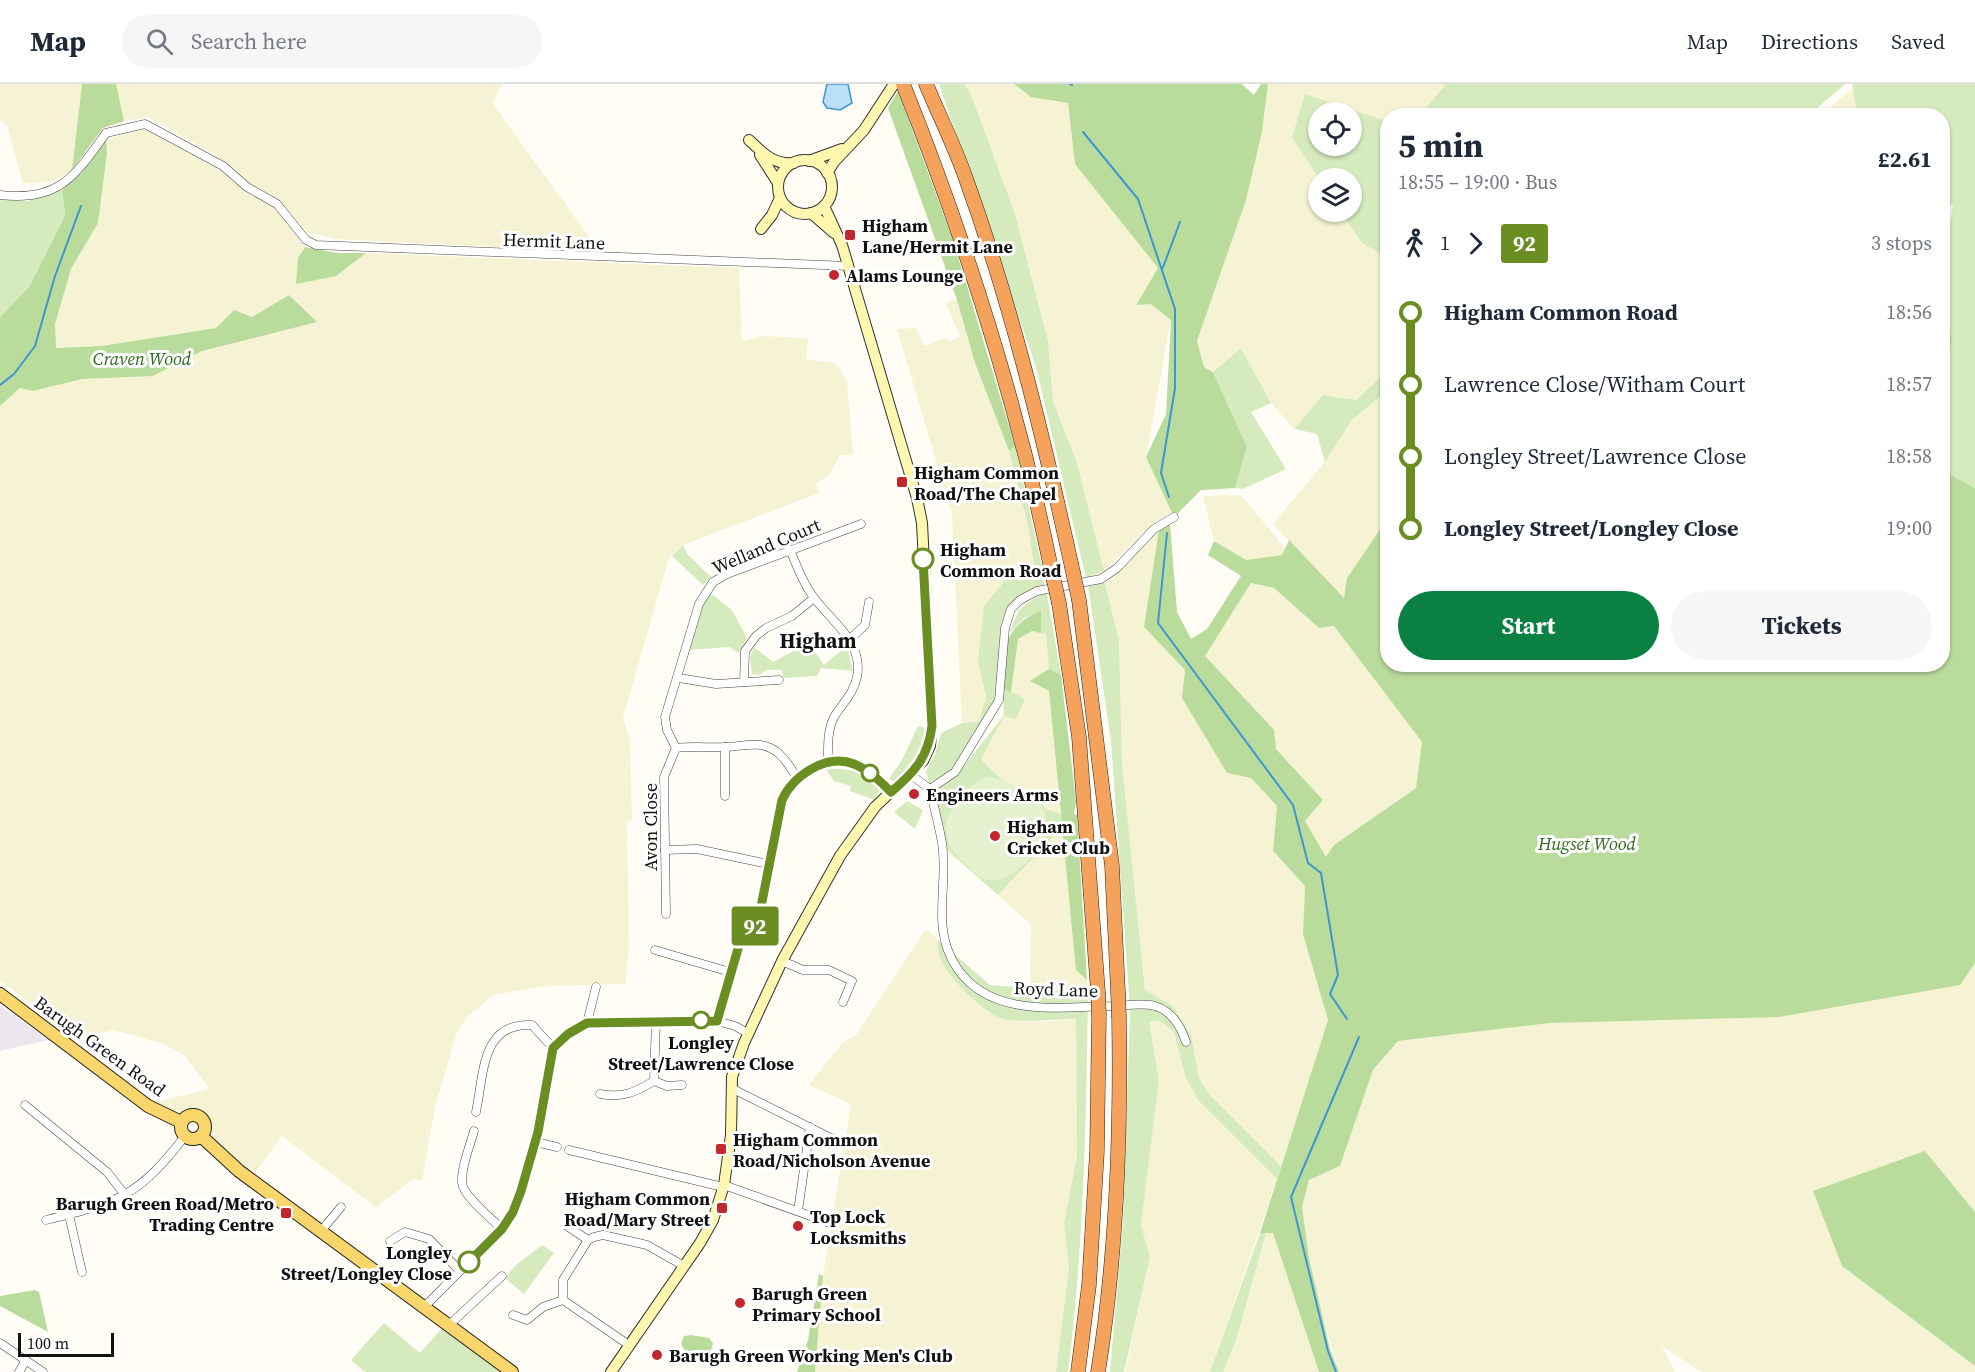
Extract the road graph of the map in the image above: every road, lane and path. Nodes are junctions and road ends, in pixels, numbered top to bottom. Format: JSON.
{"nodes":[{"id":1,"x":894,"y":84,"type":"edge"},
{"id":2,"x":903,"y":84,"type":"edge"},
{"id":3,"x":926,"y":84,"type":"edge"},
{"id":4,"x":855,"y":141,"type":"junction"},
{"id":5,"x":809,"y":161,"type":"junction"},
{"id":6,"x":794,"y":163,"type":"junction"},
{"id":7,"x":827,"y":173,"type":"junction"},
{"id":8,"x":778,"y":183,"type":"junction"},
{"id":9,"x":0,"y":195,"type":"edge"},
{"id":10,"x":780,"y":198,"type":"junction"},
{"id":11,"x":824,"y":206,"type":"junction"},
{"id":12,"x":792,"y":211,"type":"junction"},
{"id":13,"x":811,"y":213,"type":"junction"},
{"id":14,"x":840,"y":240,"type":"junction"},
{"id":15,"x":848,"y":266,"type":"junction"},
{"id":16,"x":1174,"y":517,"type":"dead end"},
{"id":17,"x":861,"y":524,"type":"dead end"},
{"id":18,"x":790,"y":550,"type":"junction"},
{"id":19,"x":814,"y":598,"type":"junction"},
{"id":20,"x":869,"y":602,"type":"dead end"},
{"id":21,"x":850,"y":639,"type":"junction"},
{"id":22,"x":679,"y":678,"type":"junction"},
{"id":23,"x":779,"y":680,"type":"dead end"},
{"id":24,"x":744,"y":682,"type":"junction"},
{"id":25,"x":725,"y":747,"type":"junction"},
{"id":26,"x":676,"y":748,"type":"junction"},
{"id":27,"x":828,"y":763,"type":"junction"},
{"id":28,"x":911,"y":775,"type":"junction"},
{"id":29,"x":797,"y":777,"type":"junction"},
{"id":30,"x":930,"y":789,"type":"junction"},
{"id":31,"x":891,"y":792,"type":"junction"},
{"id":32,"x":725,"y":796,"type":"dead end"},
{"id":33,"x":665,"y":850,"type":"junction"},
{"id":34,"x":768,"y":864,"type":"junction"},
{"id":35,"x":666,"y":901,"type":"junction"},
{"id":36,"x":676,"y":901,"type":"dead end"},
{"id":37,"x":666,"y":914,"type":"dead end"},
{"id":38,"x":656,"y":950,"type":"dead end"},
{"id":39,"x":783,"y":961,"type":"junction"},
{"id":40,"x":730,"y":972,"type":"junction"},
{"id":41,"x":596,"y":987,"type":"dead end"},
{"id":42,"x":0,"y":994,"type":"edge"},
{"id":43,"x":843,"y":1002,"type":"dead end"},
{"id":44,"x":656,"y":1020,"type":"junction"},
{"id":45,"x":717,"y":1021,"type":"junction"},
{"id":46,"x":587,"y":1023,"type":"junction"},
{"id":47,"x":748,"y":1033,"type":"junction"},
{"id":48,"x":1186,"y":1042,"type":"dead end"},
{"id":49,"x":553,"y":1048,"type":"junction"},
{"id":50,"x":654,"y":1081,"type":"junction"},
{"id":51,"x":682,"y":1085,"type":"dead end"},
{"id":52,"x":732,"y":1088,"type":"junction"},
{"id":53,"x":600,"y":1094,"type":"dead end"},
{"id":54,"x":25,"y":1105,"type":"dead end"},
{"id":55,"x":486,"y":1107,"type":"dead end"},
{"id":56,"x":181,"y":1122,"type":"junction"},
{"id":57,"x":810,"y":1127,"type":"junction"},
{"id":58,"x":474,"y":1131,"type":"dead end"},
{"id":59,"x":185,"y":1136,"type":"junction"},
{"id":60,"x":201,"y":1136,"type":"junction"},
{"id":61,"x":462,"y":1139,"type":"dead end"},
{"id":62,"x":471,"y":1142,"type":"junction"},
{"id":63,"x":536,"y":1142,"type":"junction"},
{"id":64,"x":839,"y":1142,"type":"dead end"},
{"id":65,"x":557,"y":1147,"type":"dead end"},
{"id":66,"x":569,"y":1150,"type":"dead end"},
{"id":67,"x":724,"y":1186,"type":"junction"},
{"id":68,"x":126,"y":1196,"type":"junction"},
{"id":69,"x":341,"y":1208,"type":"dead end"},
{"id":70,"x":798,"y":1210,"type":"junction"},
{"id":71,"x":69,"y":1215,"type":"junction"},
{"id":72,"x":46,"y":1220,"type":"dead end"},
{"id":73,"x":830,"y":1223,"type":"dead end"},
{"id":74,"x":567,"y":1226,"type":"dead end"},
{"id":75,"x":502,"y":1229,"type":"junction"},
{"id":76,"x":321,"y":1231,"type":"junction"},
{"id":77,"x":588,"y":1240,"type":"junction"},
{"id":78,"x":390,"y":1241,"type":"dead end"},
{"id":79,"x":684,"y":1266,"type":"junction"},
{"id":80,"x":460,"y":1271,"type":"junction"},
{"id":81,"x":82,"y":1272,"type":"dead end"},
{"id":82,"x":502,"y":1276,"type":"dead end"},
{"id":83,"x":562,"y":1300,"type":"junction"},
{"id":84,"x":424,"y":1307,"type":"junction"},
{"id":85,"x":513,"y":1315,"type":"dead end"},
{"id":86,"x":449,"y":1325,"type":"junction"},
{"id":87,"x":0,"y":1343,"type":"edge"},
{"id":88,"x":629,"y":1345,"type":"junction"},
{"id":89,"x":26,"y":1360,"type":"junction"},
{"id":90,"x":20,"y":1372,"type":"edge"},
{"id":91,"x":43,"y":1372,"type":"edge"},
{"id":92,"x":512,"y":1372,"type":"edge"},
{"id":93,"x":611,"y":1372,"type":"edge"},
{"id":94,"x":1078,"y":1372,"type":"edge"},
{"id":95,"x":1098,"y":1372,"type":"edge"}],
"edges":[{"from":1,"to":4,"type":"street"},
{"from":2,"to":94,"type":"highway","bridge":true},
{"from":3,"to":95,"type":"highway","bridge":true},
{"from":4,"to":5,"type":"street"},
{"from":4,"to":7,"type":"street"},
{"from":5,"to":6,"type":"street"},
{"from":5,"to":7,"type":"street"},
{"from":6,"to":8,"type":"street"},
{"from":6,"to":8,"type":"street"},
{"from":7,"to":11,"type":"street"},
{"from":8,"to":10,"type":"street"},
{"from":9,"to":15,"type":"street","name":"Hermit Lane"},
{"from":10,"to":12,"type":"street"},
{"from":10,"to":12,"type":"street"},
{"from":11,"to":13,"type":"street"},
{"from":11,"to":14,"type":"street"},
{"from":12,"to":13,"type":"street"},
{"from":13,"to":14,"type":"street"},
{"from":14,"to":15,"type":"street"},
{"from":15,"to":28,"type":"street"},
{"from":16,"to":30,"type":"street"},
{"from":17,"to":18,"type":"street","name":"Welland Court"},
{"from":18,"to":19,"type":"street"},
{"from":18,"to":22,"type":"street","name":"Welland Court"},
{"from":19,"to":21,"type":"street"},
{"from":19,"to":24,"type":"street"},
{"from":20,"to":21,"type":"street"},
{"from":21,"to":27,"type":"street"},
{"from":22,"to":24,"type":"street"},
{"from":22,"to":26,"type":"street","name":"Welland Court"},
{"from":23,"to":24,"type":"street"},
{"from":25,"to":26,"type":"street"},
{"from":25,"to":29,"type":"street"},
{"from":25,"to":32,"type":"street"},
{"from":26,"to":33,"type":"street","name":"Avon Close"},
{"from":27,"to":29,"type":"street"},
{"from":27,"to":31,"type":"street"},
{"from":28,"to":30,"type":"street"},
{"from":28,"to":31,"type":"street"},
{"from":29,"to":34,"type":"street"},
{"from":30,"to":48,"type":"street","name":"Royd Lane"},
{"from":31,"to":39,"type":"street"},
{"from":33,"to":34,"type":"street"},
{"from":33,"to":35,"type":"street","name":"Avon Close"},
{"from":34,"to":40,"type":"street"},
{"from":35,"to":36,"type":"street"},
{"from":35,"to":37,"type":"street","name":"Avon Close"},
{"from":38,"to":40,"type":"street"},
{"from":39,"to":43,"type":"street"},
{"from":39,"to":47,"type":"street"},
{"from":40,"to":45,"type":"street"},
{"from":41,"to":46,"type":"street"},
{"from":42,"to":56,"type":"main road","name":"Barugh Green Road"},
{"from":44,"to":45,"type":"street"},
{"from":44,"to":46,"type":"street"},
{"from":44,"to":50,"type":"street"},
{"from":45,"to":47,"type":"street"},
{"from":46,"to":49,"type":"street"},
{"from":47,"to":52,"type":"street"},
{"from":49,"to":55,"type":"street"},
{"from":49,"to":63,"type":"street"},
{"from":50,"to":51,"type":"street"},
{"from":50,"to":53,"type":"street"},
{"from":52,"to":57,"type":"street"},
{"from":52,"to":67,"type":"street"},
{"from":54,"to":68,"type":"street"},
{"from":56,"to":59,"type":"main road"},
{"from":56,"to":60,"type":"main road","name":"Barugh Green Road"},
{"from":57,"to":64,"type":"street"},
{"from":57,"to":70,"type":"street"},
{"from":58,"to":62,"type":"street"},
{"from":59,"to":60,"type":"main road"},
{"from":59,"to":68,"type":"street"},
{"from":60,"to":76,"type":"main road","name":"Barugh Green Road"},
{"from":61,"to":62,"type":"street"},
{"from":62,"to":75,"type":"street"},
{"from":63,"to":65,"type":"street"},
{"from":63,"to":75,"type":"street"},
{"from":66,"to":67,"type":"street"},
{"from":67,"to":70,"type":"street"},
{"from":67,"to":79,"type":"street"},
{"from":68,"to":71,"type":"street"},
{"from":69,"to":76,"type":"street"},
{"from":70,"to":73,"type":"street"},
{"from":71,"to":72,"type":"street"},
{"from":71,"to":81,"type":"street"},
{"from":74,"to":77,"type":"street"},
{"from":75,"to":80,"type":"street"},
{"from":76,"to":84,"type":"main road","name":"Barugh Green Road"},
{"from":77,"to":79,"type":"street"},
{"from":77,"to":83,"type":"street"},
{"from":78,"to":80,"type":"street"},
{"from":79,"to":88,"type":"street"},
{"from":80,"to":84,"type":"street"},
{"from":82,"to":86,"type":"street"},
{"from":83,"to":85,"type":"street"},
{"from":83,"to":88,"type":"street"},
{"from":84,"to":86,"type":"main road","name":"Barugh Green Road"},
{"from":86,"to":92,"type":"main road","name":"Barugh Green Road"},
{"from":87,"to":89,"type":"street"},
{"from":88,"to":93,"type":"street"},
{"from":89,"to":90,"type":"street"},
{"from":89,"to":91,"type":"street"}]}
